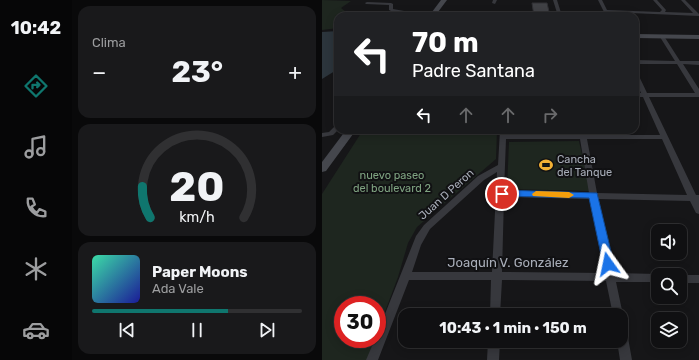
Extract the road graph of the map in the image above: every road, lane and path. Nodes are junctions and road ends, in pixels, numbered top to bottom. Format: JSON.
{"nodes":[{"id":1,"x":444,"y":0,"type":"edge"},
{"id":2,"x":556,"y":0,"type":"edge"},
{"id":3,"x":600,"y":0,"type":"edge"},
{"id":4,"x":655,"y":0,"type":"edge"},
{"id":5,"x":683,"y":0,"type":"edge"},
{"id":6,"x":367,"y":3,"type":"dead end"},
{"id":7,"x":415,"y":12,"type":"edge"},
{"id":8,"x":435,"y":12,"type":"edge"},
{"id":9,"x":559,"y":12,"type":"edge"},
{"id":10,"x":606,"y":12,"type":"edge"},
{"id":11,"x":662,"y":12,"type":"junction"},
{"id":12,"x":639,"y":13,"type":"edge"},
{"id":13,"x":698,"y":16,"type":"edge"},
{"id":14,"x":639,"y":36,"type":"edge"},
{"id":15,"x":662,"y":37,"type":"junction"},
{"id":16,"x":699,"y":37,"type":"edge"},
{"id":17,"x":639,"y":62,"type":"edge"},
{"id":18,"x":678,"y":63,"type":"junction"},
{"id":19,"x":699,"y":63,"type":"edge"},
{"id":20,"x":639,"y":83,"type":"edge"},
{"id":21,"x":639,"y":95,"type":"edge"},
{"id":22,"x":644,"y":95,"type":"junction"},
{"id":23,"x":699,"y":95,"type":"edge"},
{"id":24,"x":334,"y":131,"type":"edge"},
{"id":25,"x":349,"y":134,"type":"edge"},
{"id":26,"x":503,"y":134,"type":"edge"},
{"id":27,"x":583,"y":134,"type":"edge"},
{"id":28,"x":322,"y":135,"type":"edge"},
{"id":29,"x":665,"y":137,"type":"junction"},
{"id":30,"x":502,"y":166,"type":"junction"},
{"id":31,"x":322,"y":169,"type":"edge"},
{"id":32,"x":502,"y":194,"type":"junction"},
{"id":33,"x":593,"y":195,"type":"junction"},
{"id":34,"x":696,"y":198,"type":"edge"},
{"id":35,"x":699,"y":211,"type":"edge"},
{"id":36,"x":406,"y":276,"type":"junction"},
{"id":37,"x":498,"y":276,"type":"junction"},
{"id":38,"x":611,"y":278,"type":"junction"},
{"id":39,"x":651,"y":278,"type":"edge"},
{"id":40,"x":687,"y":279,"type":"edge"},
{"id":41,"x":699,"y":279,"type":"edge"},
{"id":42,"x":496,"y":308,"type":"edge"},
{"id":43,"x":617,"y":308,"type":"edge"},
{"id":44,"x":494,"y":348,"type":"edge"},
{"id":45,"x":624,"y":348,"type":"edge"},
{"id":46,"x":372,"y":360,"type":"edge"},
{"id":47,"x":493,"y":360,"type":"edge"},
{"id":48,"x":626,"y":360,"type":"edge"}],
"edges":[{"from":1,"to":8,"type":"main road"},
{"from":2,"to":9,"type":"street"},
{"from":3,"to":10,"type":"street"},
{"from":4,"to":11,"type":"street"},
{"from":5,"to":13,"type":"street"},
{"from":6,"to":7,"type":"street"},
{"from":11,"to":12,"type":"street"},
{"from":11,"to":13,"type":"street"},
{"from":14,"to":15,"type":"main road"},
{"from":15,"to":16,"type":"main road"},
{"from":15,"to":18,"type":"street"},
{"from":17,"to":18,"type":"street"},
{"from":18,"to":19,"type":"street"},
{"from":18,"to":23,"type":"street"},
{"from":20,"to":22,"type":"street"},
{"from":21,"to":22,"type":"street"},
{"from":22,"to":23,"type":"street"},
{"from":22,"to":29,"type":"street"},
{"from":24,"to":28,"type":"street"},
{"from":25,"to":31,"type":"main road"},
{"from":26,"to":27,"type":"street"},
{"from":26,"to":30,"type":"street"},
{"from":27,"to":29,"type":"street"},
{"from":27,"to":33,"type":"street"},
{"from":29,"to":34,"type":"street"},
{"from":30,"to":32,"type":"street"},
{"from":30,"to":36,"type":"street","name":"Juan D Peron"},
{"from":32,"to":33,"type":"street"},
{"from":32,"to":37,"type":"street"},
{"from":33,"to":34,"type":"street"},
{"from":33,"to":38,"type":"street"},
{"from":34,"to":35,"type":"street"},
{"from":36,"to":37,"type":"street","name":"Joaquín V. González"},
{"from":36,"to":46,"type":"street","name":"Juan D Peron"},
{"from":37,"to":38,"type":"street","name":"Joaquín V. González"},
{"from":37,"to":42,"type":"street"},
{"from":38,"to":39,"type":"street","name":"Joaquín V. González"},
{"from":38,"to":43,"type":"street"},
{"from":40,"to":41,"type":"street"},
{"from":44,"to":47,"type":"street"},
{"from":45,"to":48,"type":"street"}]}
